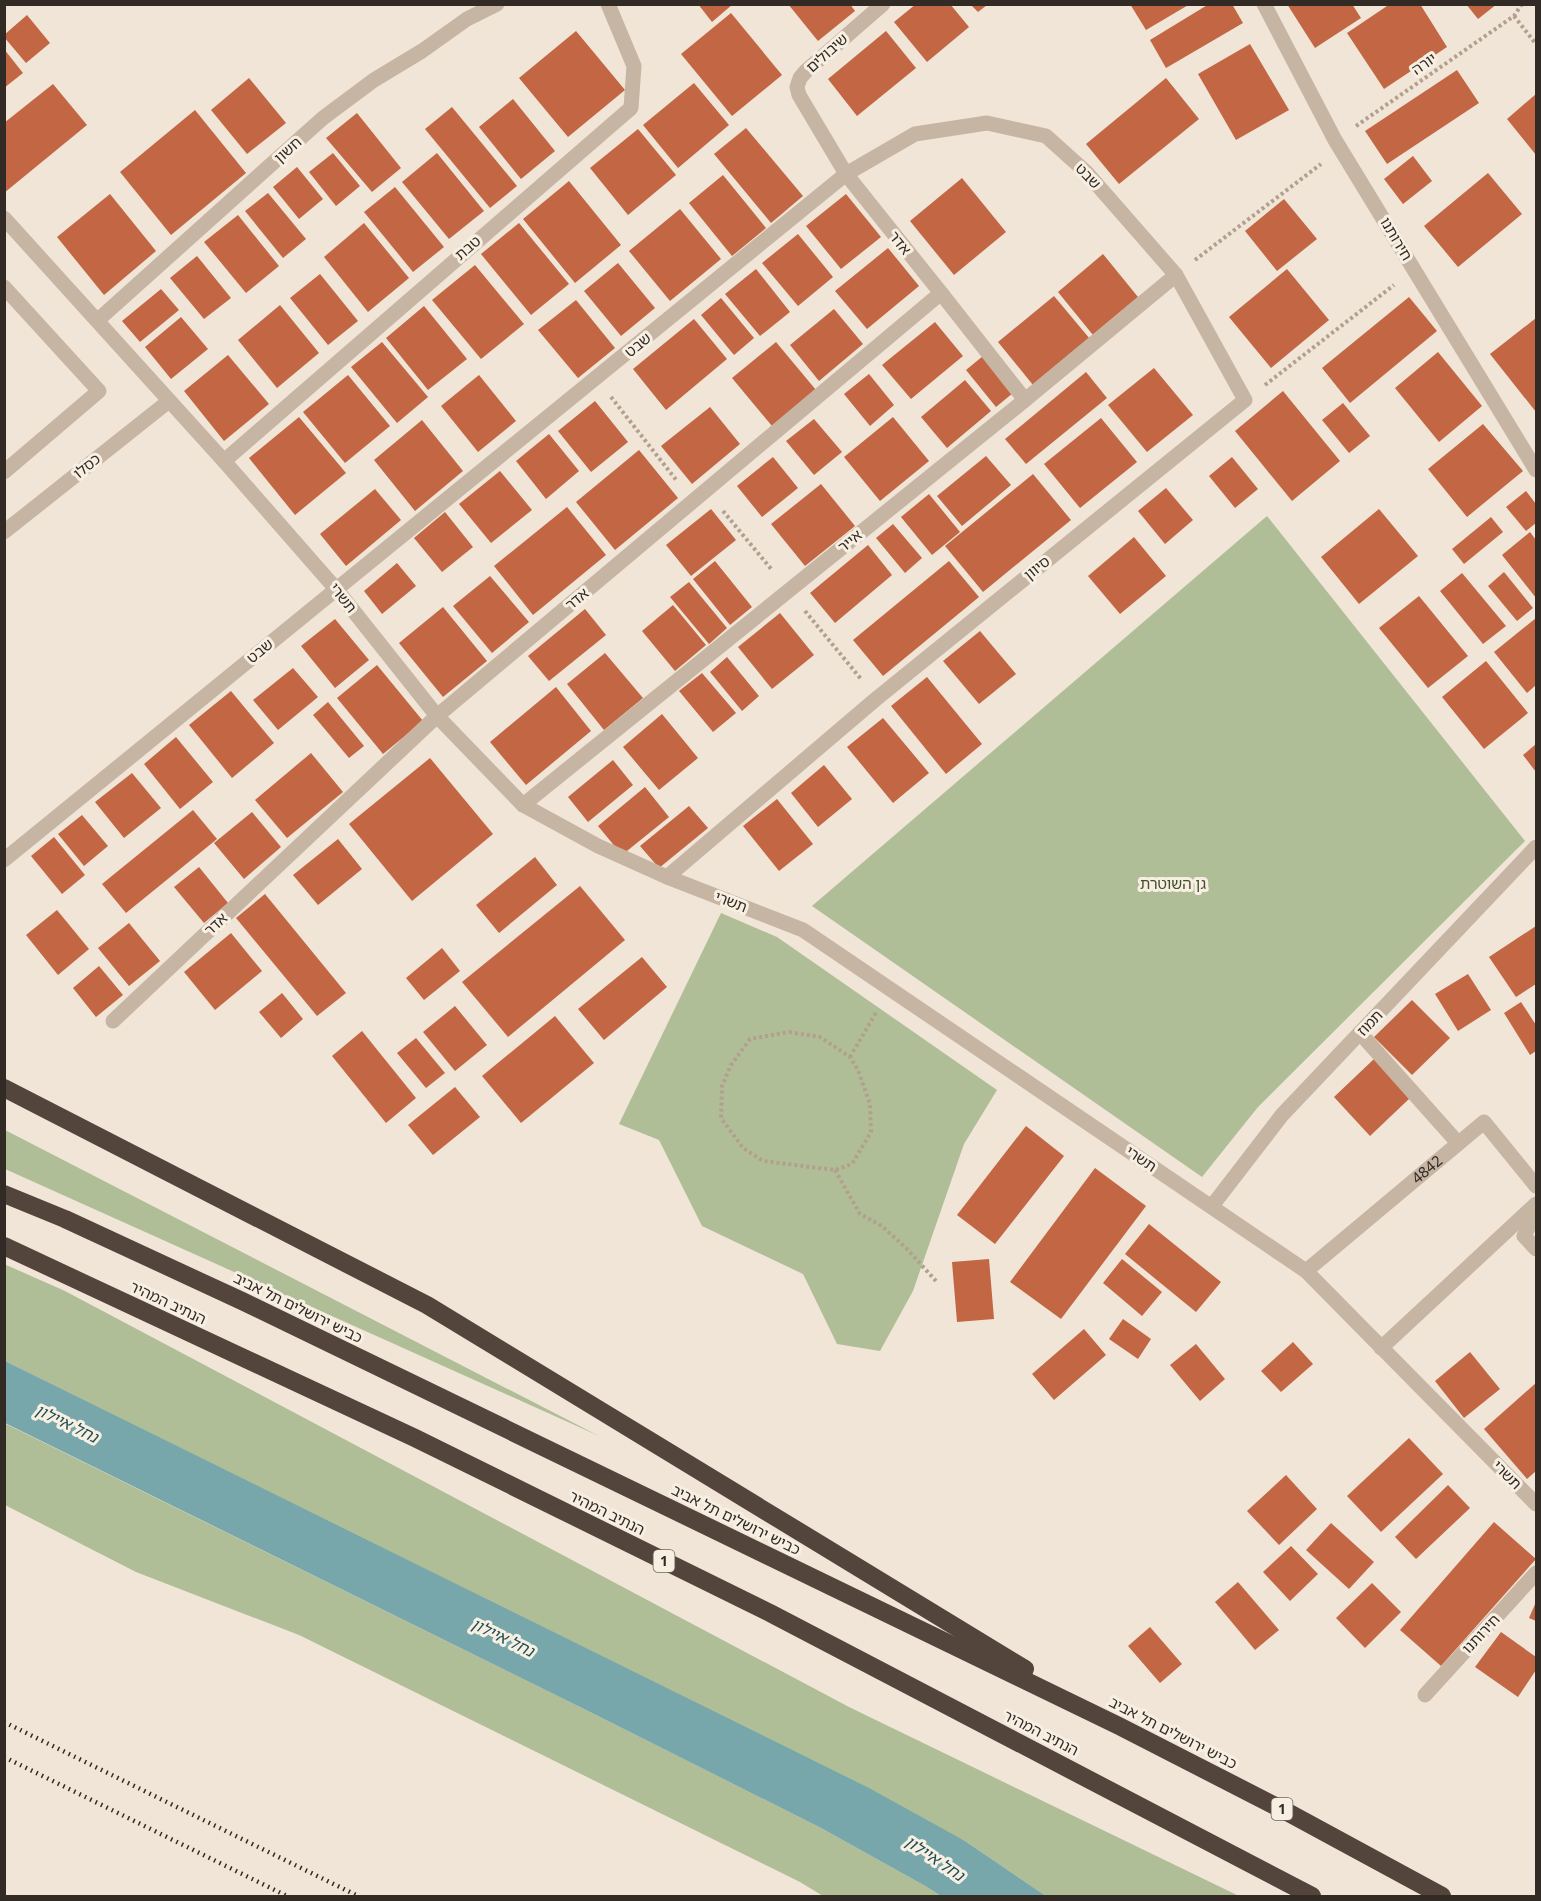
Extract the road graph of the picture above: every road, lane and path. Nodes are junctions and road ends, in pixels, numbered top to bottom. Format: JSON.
{"nodes":[{"id":1,"x":498,"y":4,"type":"edge"},
{"id":2,"x":608,"y":4,"type":"edge"},
{"id":3,"x":883,"y":4,"type":"edge"},
{"id":4,"x":1264,"y":4,"type":"edge"},
{"id":5,"x":1522,"y":4,"type":"edge"},
{"id":6,"x":1514,"y":16,"type":"junction"},
{"id":7,"x":1536,"y":44,"type":"edge"},
{"id":8,"x":1338,"y":144,"type":"junction"},
{"id":9,"x":846,"y":174,"type":"junction"},
{"id":10,"x":4,"y":218,"type":"edge"},
{"id":11,"x":1415,"y":270,"type":"junction"},
{"id":12,"x":1176,"y":275,"type":"junction"},
{"id":13,"x":4,"y":287,"type":"edge"},
{"id":14,"x":941,"y":293,"type":"junction"},
{"id":15,"x":98,"y":320,"type":"junction"},
{"id":16,"x":597,"y":378,"type":"junction"},
{"id":17,"x":169,"y":400,"type":"junction"},
{"id":18,"x":1025,"y":400,"type":"junction"},
{"id":19,"x":1245,"y":400,"type":"junction"},
{"id":20,"x":224,"y":460,"type":"junction"},
{"id":21,"x":1535,"y":465,"type":"edge"},
{"id":22,"x":4,"y":472,"type":"edge"},
{"id":23,"x":693,"y":502,"type":"junction"},
{"id":24,"x":4,"y":532,"type":"edge"},
{"id":25,"x":336,"y":589,"type":"junction"},
{"id":26,"x":789,"y":591,"type":"junction"},
{"id":27,"x":876,"y":699,"type":"junction"},
{"id":28,"x":438,"y":716,"type":"junction"},
{"id":29,"x":523,"y":805,"type":"junction"},
{"id":30,"x":1536,"y":849,"type":"edge"},
{"id":31,"x":4,"y":860,"type":"edge"},
{"id":32,"x":667,"y":877,"type":"junction"},
{"id":33,"x":891,"y":989,"type":"junction"},
{"id":34,"x":113,"y":1021,"type":"dead end"},
{"id":35,"x":1360,"y":1033,"type":"junction"},
{"id":36,"x":850,"y":1057,"type":"junction"},
{"id":37,"x":4,"y":1088,"type":"edge"},
{"id":38,"x":1458,"y":1143,"type":"junction"},
{"id":39,"x":835,"y":1170,"type":"junction"},
{"id":40,"x":1536,"y":1186,"type":"edge"},
{"id":41,"x":4,"y":1194,"type":"edge"},
{"id":42,"x":1536,"y":1204,"type":"edge"},
{"id":43,"x":1212,"y":1206,"type":"junction"},
{"id":44,"x":1536,"y":1212,"type":"edge"},
{"id":45,"x":4,"y":1246,"type":"edge"},
{"id":46,"x":1536,"y":1249,"type":"edge"},
{"id":47,"x":1306,"y":1271,"type":"junction"},
{"id":48,"x":936,"y":1281,"type":"dead end"},
{"id":49,"x":1381,"y":1348,"type":"junction"},
{"id":50,"x":1536,"y":1503,"type":"edge"},
{"id":51,"x":1536,"y":1573,"type":"edge"},
{"id":52,"x":1425,"y":1695,"type":"dead end"},
{"id":53,"x":1119,"y":1726,"type":"junction"},
{"id":54,"x":1312,"y":1896,"type":"edge"},
{"id":55,"x":1442,"y":1896,"type":"edge"}],
"edges":[{"from":1,"to":15,"type":"street","name":"חשון"},
{"from":2,"to":20,"type":"street","name":"טבת"},
{"from":3,"to":9,"type":"street","name":"שיבולים"},
{"from":4,"to":8,"type":"street","name":"חירותנו"},
{"from":5,"to":6,"type":"path","name":"יורה"},
{"from":6,"to":7,"type":"path"},
{"from":6,"to":8,"type":"path","name":"יורה"},
{"from":8,"to":11,"type":"street","name":"חירותנו"},
{"from":8,"to":12,"type":"path","name":"יורה"},
{"from":9,"to":12,"type":"street","name":"שבט"},
{"from":9,"to":14,"type":"street","name":"אדר"},
{"from":9,"to":16,"type":"street","name":"שבט"},
{"from":10,"to":15,"type":"street","name":"תשרי"},
{"from":11,"to":19,"type":"path"},
{"from":11,"to":21,"type":"street","name":"חירותנו"},
{"from":12,"to":18,"type":"street","name":"אייר"},
{"from":12,"to":19,"type":"street","name":"שבט"},
{"from":13,"to":22,"type":"street"},
{"from":14,"to":18,"type":"street"},
{"from":14,"to":23,"type":"street","name":"אדר"},
{"from":15,"to":17,"type":"street","name":"תשרי"},
{"from":16,"to":23,"type":"path"},
{"from":16,"to":25,"type":"street","name":"שבט"},
{"from":17,"to":20,"type":"street","name":"תשרי"},
{"from":17,"to":24,"type":"street","name":"כסלו"},
{"from":18,"to":26,"type":"street","name":"אייר"},
{"from":19,"to":27,"type":"street","name":"סיוון"},
{"from":20,"to":25,"type":"street","name":"תשרי"},
{"from":23,"to":26,"type":"path"},
{"from":23,"to":28,"type":"street","name":"אדר"},
{"from":25,"to":28,"type":"street","name":"תשרי"},
{"from":25,"to":31,"type":"street","name":"שבט"},
{"from":26,"to":27,"type":"path"},
{"from":26,"to":29,"type":"street","name":"אייר"},
{"from":27,"to":32,"type":"street","name":"סיוון"},
{"from":28,"to":29,"type":"street","name":"תשרי"},
{"from":28,"to":34,"type":"street","name":"אדר"},
{"from":29,"to":32,"type":"street","name":"תשרי"},
{"from":30,"to":35,"type":"street","name":"תמוז"},
{"from":32,"to":33,"type":"street","name":"תשרי"},
{"from":33,"to":36,"type":"path"},
{"from":33,"to":43,"type":"street","name":"תשרי"},
{"from":35,"to":38,"type":"street"},
{"from":35,"to":43,"type":"street","name":"תמוז"},
{"from":36,"to":39,"type":"path"},
{"from":36,"to":39,"type":"path"},
{"from":37,"to":53,"type":"highway"},
{"from":38,"to":40,"type":"street","name":"4842"},
{"from":38,"to":47,"type":"street","name":"4842"},
{"from":39,"to":48,"type":"path"},
{"from":41,"to":53,"type":"highway","name":"כביש ירושלים תל אביב","number":"1"},
{"from":42,"to":49,"type":"street"},
{"from":43,"to":47,"type":"street","name":"תשרי"},
{"from":44,"to":46,"type":"street"},
{"from":45,"to":54,"type":"highway","name":"הנתיב המהיר","number":"1"},
{"from":47,"to":49,"type":"street","name":"תשרי"},
{"from":49,"to":50,"type":"street","name":"תשרי"},
{"from":51,"to":52,"type":"street","name":"חירותנו"},
{"from":53,"to":55,"type":"highway","name":"כביש ירושלים תל אביב","number":"1"}]}
